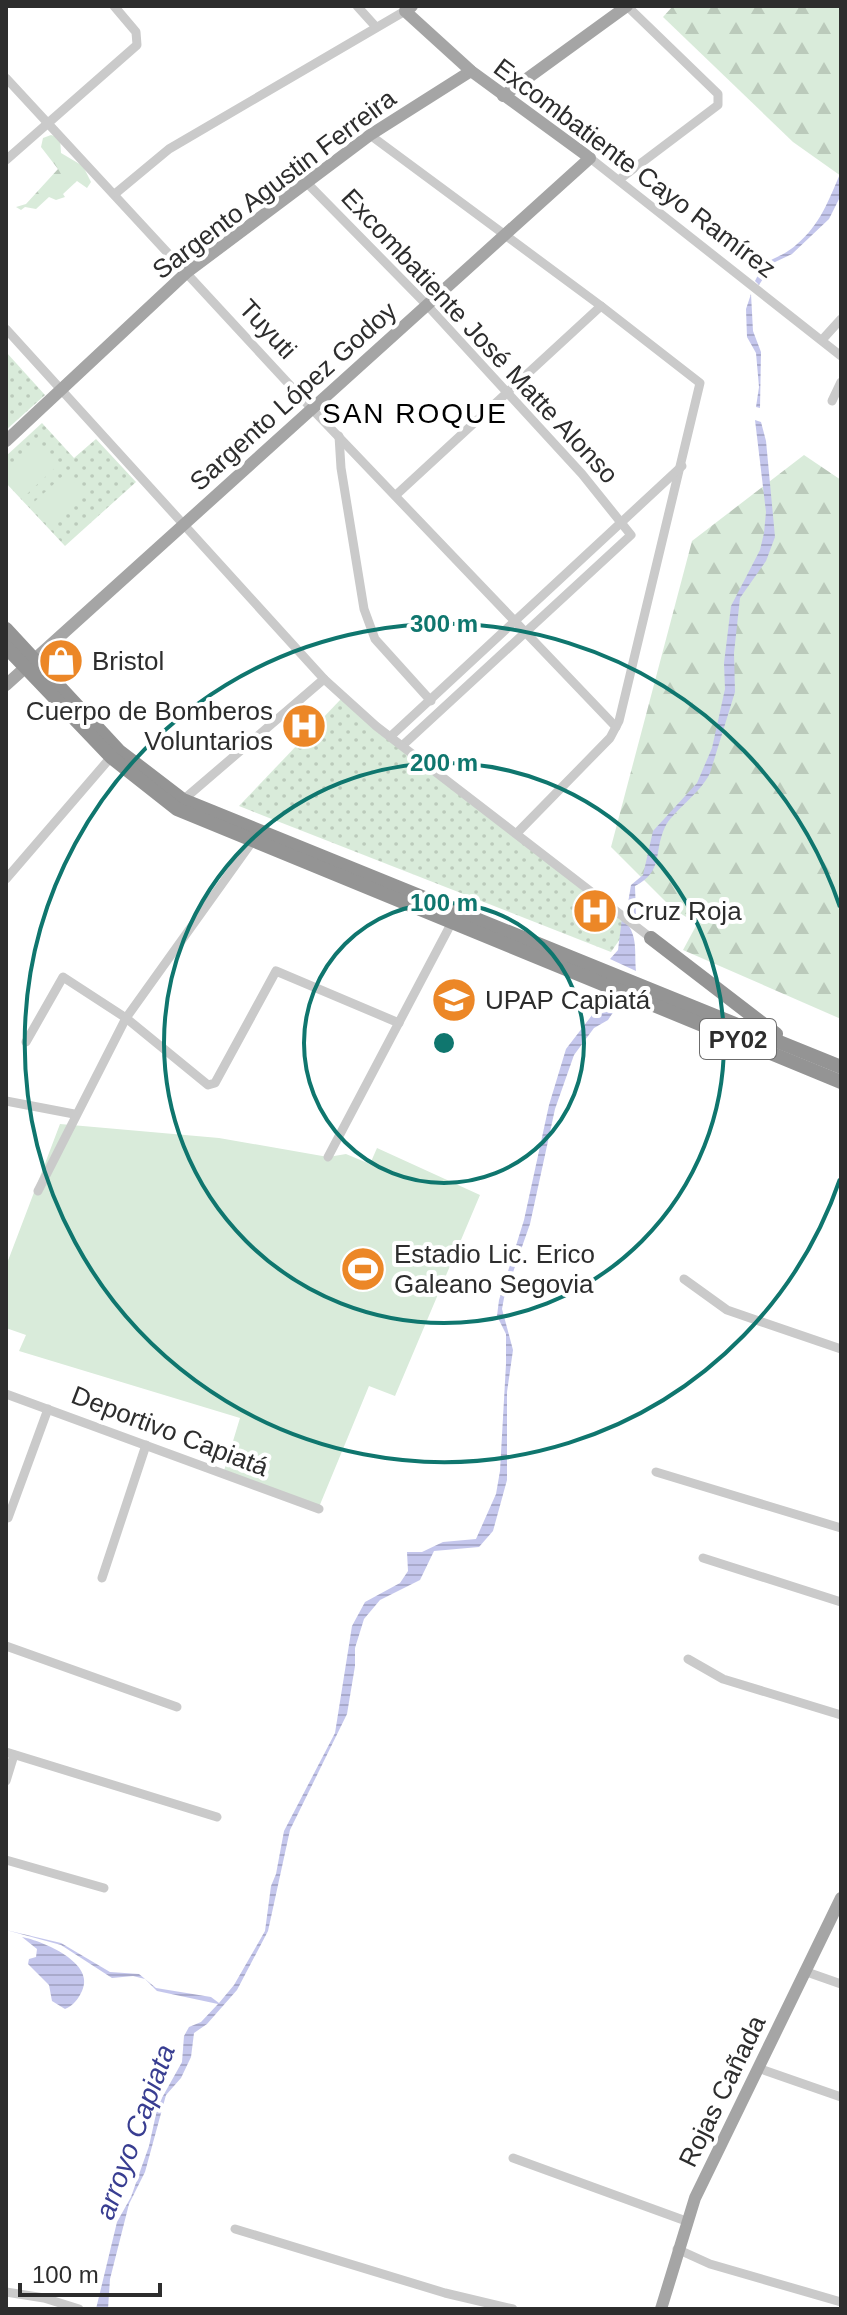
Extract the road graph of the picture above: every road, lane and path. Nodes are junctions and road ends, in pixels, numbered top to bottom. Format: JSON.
{"nodes":[{"id":1,"x":114,"y":6,"type":"edge"},
{"id":2,"x":357,"y":6,"type":"edge"},
{"id":3,"x":627,"y":6,"type":"edge"},
{"id":4,"x":409,"y":8,"type":"edge"},
{"id":5,"x":376,"y":27,"type":"junction"},
{"id":6,"x":471,"y":71,"type":"junction"},
{"id":7,"x":6,"y":78,"type":"edge"},
{"id":8,"x":503,"y":96,"type":"junction"},
{"id":9,"x":47,"y":121,"type":"junction"},
{"id":10,"x":370,"y":135,"type":"junction"},
{"id":11,"x":590,"y":158,"type":"junction"},
{"id":12,"x":6,"y":160,"type":"edge"},
{"id":13,"x":620,"y":179,"type":"junction"},
{"id":14,"x":306,"y":182,"type":"junction"},
{"id":15,"x":116,"y":193,"type":"junction"},
{"id":16,"x":504,"y":234,"type":"junction"},
{"id":17,"x":186,"y":273,"type":"junction"},
{"id":18,"x":426,"y":304,"type":"junction"},
{"id":19,"x":601,"y":306,"type":"junction"},
{"id":20,"x":841,"y":319,"type":"edge"},
{"id":21,"x":6,"y":329,"type":"edge"},
{"id":22,"x":822,"y":340,"type":"junction"},
{"id":23,"x":841,"y":356,"type":"edge"},
{"id":24,"x":841,"y":382,"type":"edge"},
{"id":25,"x":60,"y":390,"type":"junction"},
{"id":26,"x":508,"y":395,"type":"junction"},
{"id":27,"x":832,"y":401,"type":"dead end"},
{"id":28,"x":312,"y":409,"type":"junction"},
{"id":29,"x":339,"y":436,"type":"junction"},
{"id":30,"x":6,"y":441,"type":"edge"},
{"id":31,"x":682,"y":466,"type":"junction"},
{"id":32,"x":396,"y":495,"type":"junction"},
{"id":33,"x":620,"y":522,"type":"junction"},
{"id":34,"x":184,"y":524,"type":"junction"},
{"id":35,"x":515,"y":622,"type":"junction"},
{"id":36,"x":6,"y":629,"type":"edge"},
{"id":37,"x":525,"y":634,"type":"junction"},
{"id":38,"x":6,"y":647,"type":"edge"},
{"id":39,"x":30,"y":664,"type":"junction"},
{"id":40,"x":324,"y":679,"type":"junction"},
{"id":41,"x":6,"y":685,"type":"edge"},
{"id":42,"x":431,"y":701,"type":"junction"},
{"id":43,"x":616,"y":727,"type":"junction"},
{"id":44,"x":391,"y":736,"type":"junction"},
{"id":45,"x":403,"y":745,"type":"junction"},
{"id":46,"x":111,"y":757,"type":"junction"},
{"id":47,"x":183,"y":800,"type":"junction"},
{"id":48,"x":517,"y":833,"type":"junction"},
{"id":49,"x":252,"y":842,"type":"junction"},
{"id":50,"x":6,"y":879,"type":"edge"},
{"id":51,"x":452,"y":922,"type":"junction"},
{"id":52,"x":651,"y":938,"type":"joint"},
{"id":53,"x":598,"y":973,"type":"junction"},
{"id":54,"x":638,"y":990,"type":"junction"},
{"id":55,"x":126,"y":1018,"type":"junction"},
{"id":56,"x":399,"y":1023,"type":"junction"},
{"id":57,"x":26,"y":1042,"type":"dead end"},
{"id":58,"x":800,"y":1050,"type":"junction"},
{"id":59,"x":841,"y":1067,"type":"edge"},
{"id":60,"x":841,"y":1082,"type":"edge"},
{"id":61,"x":6,"y":1101,"type":"edge"},
{"id":62,"x":74,"y":1114,"type":"junction"},
{"id":63,"x":328,"y":1157,"type":"dead end"},
{"id":64,"x":38,"y":1191,"type":"dead end"},
{"id":65,"x":684,"y":1279,"type":"dead end"},
{"id":66,"x":841,"y":1349,"type":"edge"},
{"id":67,"x":6,"y":1394,"type":"edge"},
{"id":68,"x":48,"y":1409,"type":"junction"},
{"id":69,"x":146,"y":1445,"type":"junction"},
{"id":70,"x":656,"y":1472,"type":"dead end"},
{"id":71,"x":319,"y":1509,"type":"dead end"},
{"id":72,"x":8,"y":1518,"type":"edge"},
{"id":73,"x":841,"y":1528,"type":"edge"},
{"id":74,"x":703,"y":1558,"type":"dead end"},
{"id":75,"x":102,"y":1578,"type":"dead end"},
{"id":76,"x":841,"y":1602,"type":"edge"},
{"id":77,"x":6,"y":1646,"type":"edge"},
{"id":78,"x":688,"y":1659,"type":"dead end"},
{"id":79,"x":177,"y":1707,"type":"dead end"},
{"id":80,"x":841,"y":1715,"type":"edge"},
{"id":81,"x":10,"y":1754,"type":"edge"},
{"id":82,"x":6,"y":1781,"type":"edge"},
{"id":83,"x":217,"y":1817,"type":"dead end"},
{"id":84,"x":6,"y":1860,"type":"edge"},
{"id":85,"x":104,"y":1888,"type":"dead end"},
{"id":86,"x":841,"y":1898,"type":"edge"},
{"id":87,"x":804,"y":1971,"type":"junction"},
{"id":88,"x":841,"y":1984,"type":"edge"},
{"id":89,"x":758,"y":2068,"type":"junction"},
{"id":90,"x":841,"y":2097,"type":"edge"},
{"id":91,"x":513,"y":2158,"type":"dead end"},
{"id":92,"x":686,"y":2221,"type":"junction"},
{"id":93,"x":235,"y":2229,"type":"dead end"},
{"id":94,"x":677,"y":2249,"type":"junction"},
{"id":95,"x":6,"y":2292,"type":"edge"},
{"id":96,"x":841,"y":2302,"type":"edge"},
{"id":97,"x":79,"y":2309,"type":"edge"},
{"id":98,"x":513,"y":2309,"type":"edge"},
{"id":99,"x":661,"y":2309,"type":"edge"}],
"edges":[{"from":1,"to":9,"type":"street"},
{"from":2,"to":5,"type":"street"},
{"from":3,"to":8,"type":"main road"},
{"from":3,"to":13,"type":"street"},
{"from":4,"to":5,"type":"street"},
{"from":4,"to":6,"type":"main road","name":"Excombatiente Cayo Ramírez"},
{"from":5,"to":15,"type":"street"},
{"from":6,"to":8,"type":"main road","name":"Excombatiente Cayo Ramírez"},
{"from":6,"to":10,"type":"main road","name":"Sargento Agustin Ferreira"},
{"from":7,"to":9,"type":"street","name":"Tuyuti"},
{"from":8,"to":11,"type":"main road","name":"Excombatiente Cayo Ramírez"},
{"from":9,"to":12,"type":"street"},
{"from":9,"to":15,"type":"street","name":"Tuyuti"},
{"from":10,"to":14,"type":"main road","name":"Sargento Agustin Ferreira"},
{"from":10,"to":16,"type":"street"},
{"from":11,"to":13,"type":"street","name":"Excombatiente Cayo Ramírez"},
{"from":11,"to":16,"type":"main road","name":"Sargento López Godoy"},
{"from":13,"to":22,"type":"street","name":"Excombatiente Cayo Ramírez"},
{"from":14,"to":17,"type":"main road","name":"Sargento Agustin Ferreira"},
{"from":14,"to":18,"type":"street","name":"Excombatiente José Matte Alonso"},
{"from":15,"to":17,"type":"street","name":"Tuyuti"},
{"from":16,"to":18,"type":"main road","name":"Sargento López Godoy"},
{"from":16,"to":19,"type":"street"},
{"from":17,"to":25,"type":"main road","name":"Sargento Agustin Ferreira"},
{"from":17,"to":28,"type":"street","name":"Tuyuti"},
{"from":18,"to":26,"type":"street","name":"Excombatiente José Matte Alonso"},
{"from":18,"to":28,"type":"main road","name":"Sargento López Godoy"},
{"from":19,"to":26,"type":"street"},
{"from":19,"to":31,"type":"street"},
{"from":20,"to":22,"type":"street"},
{"from":21,"to":25,"type":"street"},
{"from":22,"to":23,"type":"street","name":"Excombatiente Cayo Ramírez"},
{"from":24,"to":27,"type":"street"},
{"from":25,"to":30,"type":"main road","name":"Sargento Agustin Ferreira"},
{"from":25,"to":34,"type":"street"},
{"from":26,"to":32,"type":"street"},
{"from":26,"to":33,"type":"street","name":"Excombatiente José Matte Alonso"},
{"from":28,"to":29,"type":"street","name":"Tuyuti"},
{"from":28,"to":34,"type":"main road","name":"Sargento López Godoy"},
{"from":29,"to":32,"type":"street","name":"Tuyuti"},
{"from":29,"to":42,"type":"street"},
{"from":31,"to":33,"type":"street"},
{"from":31,"to":43,"type":"street"},
{"from":32,"to":35,"type":"street","name":"Tuyuti"},
{"from":33,"to":35,"type":"street"},
{"from":33,"to":37,"type":"street"},
{"from":34,"to":39,"type":"main road","name":"Sargento López Godoy"},
{"from":34,"to":40,"type":"street"},
{"from":35,"to":37,"type":"street","name":"Tuyuti"},
{"from":35,"to":42,"type":"street"},
{"from":36,"to":39,"type":"highway","number":"PY02"},
{"from":37,"to":43,"type":"street","name":"Tuyuti"},
{"from":37,"to":45,"type":"street"},
{"from":38,"to":39,"type":"highway","number":"PY02"},
{"from":39,"to":41,"type":"main road","name":"Sargento López Godoy"},
{"from":39,"to":46,"type":"highway","number":"PY02"},
{"from":39,"to":47,"type":"highway","number":"PY02"},
{"from":40,"to":44,"type":"street"},
{"from":40,"to":47,"type":"street"},
{"from":42,"to":44,"type":"street"},
{"from":43,"to":48,"type":"street"},
{"from":44,"to":45,"type":"street"},
{"from":45,"to":48,"type":"street"},
{"from":46,"to":49,"type":"highway","number":"PY02"},
{"from":46,"to":50,"type":"street"},
{"from":47,"to":53,"type":"highway","number":"PY02"},
{"from":48,"to":52,"type":"street"},
{"from":49,"to":51,"type":"highway","number":"PY02"},
{"from":49,"to":55,"type":"street"},
{"from":51,"to":53,"type":"highway","number":"PY02"},
{"from":51,"to":56,"type":"street"},
{"from":52,"to":58,"type":"highway"},
{"from":53,"to":54,"type":"highway","number":"PY02"},
{"from":54,"to":58,"type":"highway","number":"PY02"},
{"from":54,"to":60,"type":"highway","number":"PY02"},
{"from":55,"to":56,"type":"street"},
{"from":55,"to":57,"type":"street"},
{"from":55,"to":62,"type":"street"},
{"from":56,"to":63,"type":"street"},
{"from":58,"to":59,"type":"highway","number":"PY02"},
{"from":61,"to":62,"type":"street"},
{"from":62,"to":64,"type":"street"},
{"from":65,"to":66,"type":"street"},
{"from":67,"to":68,"type":"street","name":"Deportivo Capiatá"},
{"from":68,"to":69,"type":"street","name":"Deportivo Capiatá"},
{"from":68,"to":72,"type":"street"},
{"from":69,"to":71,"type":"street","name":"Deportivo Capiatá"},
{"from":69,"to":75,"type":"street"},
{"from":70,"to":73,"type":"street"},
{"from":74,"to":76,"type":"street"},
{"from":77,"to":79,"type":"street"},
{"from":78,"to":80,"type":"street"},
{"from":81,"to":82,"type":"street"},
{"from":81,"to":83,"type":"street"},
{"from":84,"to":85,"type":"street"},
{"from":86,"to":87,"type":"main road","name":"Rojas Cañada"},
{"from":87,"to":88,"type":"street"},
{"from":87,"to":89,"type":"main road","name":"Rojas Cañada"},
{"from":89,"to":90,"type":"street"},
{"from":89,"to":92,"type":"main road","name":"Rojas Cañada"},
{"from":91,"to":92,"type":"street"},
{"from":92,"to":94,"type":"main road","name":"Rojas Cañada"},
{"from":93,"to":98,"type":"street"},
{"from":94,"to":96,"type":"street"},
{"from":94,"to":99,"type":"main road","name":"Rojas Cañada"},
{"from":95,"to":97,"type":"street"}]}
